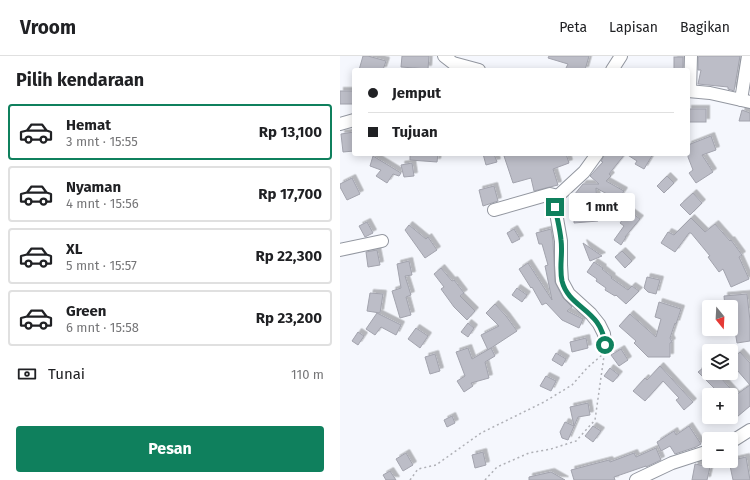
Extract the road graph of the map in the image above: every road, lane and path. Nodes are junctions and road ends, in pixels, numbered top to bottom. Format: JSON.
{"nodes":[{"id":1,"x":444,"y":56,"type":"edge"},
{"id":2,"x":621,"y":56,"type":"edge"},
{"id":3,"x":691,"y":56,"type":"edge"},
{"id":4,"x":748,"y":56,"type":"edge"},
{"id":5,"x":472,"y":68,"type":"edge"},
{"id":6,"x":613,"y":68,"type":"edge"},
{"id":7,"x":690,"y":74,"type":"edge"},
{"id":8,"x":690,"y":91,"type":"edge"},
{"id":9,"x":745,"y":101,"type":"edge"},
{"id":10,"x":352,"y":121,"type":"edge"},
{"id":11,"x":340,"y":124,"type":"edge"},
{"id":12,"x":596,"y":156,"type":"edge"},
{"id":13,"x":558,"y":196,"type":"junction"},
{"id":14,"x":494,"y":210,"type":"dead end"},
{"id":15,"x":382,"y":241,"type":"dead end"},
{"id":16,"x":340,"y":250,"type":"edge"},
{"id":17,"x":605,"y":345,"type":"dead end"},
{"id":18,"x":750,"y":430,"type":"edge"},
{"id":19,"x":738,"y":438,"type":"edge"},
{"id":20,"x":702,"y":453,"type":"edge"},
{"id":21,"x":410,"y":480,"type":"edge"},
{"id":22,"x":485,"y":480,"type":"edge"},
{"id":23,"x":636,"y":480,"type":"edge"}],
"edges":[{"from":1,"to":5,"type":"street"},
{"from":2,"to":6,"type":"street"},
{"from":3,"to":7,"type":"street"},
{"from":4,"to":9,"type":"street"},
{"from":8,"to":9,"type":"street"},
{"from":10,"to":11,"type":"street"},
{"from":12,"to":13,"type":"street"},
{"from":13,"to":14,"type":"street"},
{"from":13,"to":17,"type":"street"},
{"from":15,"to":16,"type":"street"},
{"from":18,"to":19,"type":"street"},
{"from":20,"to":23,"type":"street"},
{"from":21,"to":22,"type":"path"}]}
